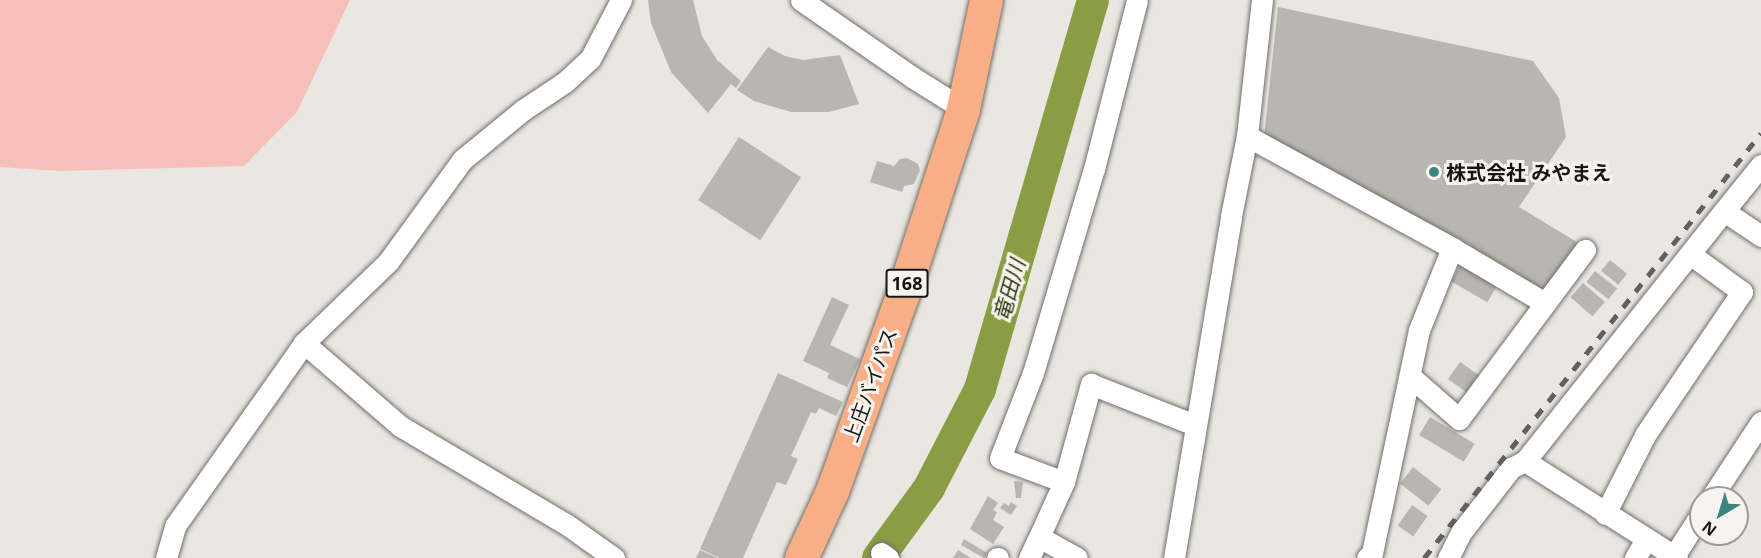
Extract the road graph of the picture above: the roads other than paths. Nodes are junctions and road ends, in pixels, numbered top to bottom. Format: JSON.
{"nodes":[{"id":1,"x":621,"y":0,"type":"edge"},
{"id":2,"x":801,"y":0,"type":"edge"},
{"id":3,"x":986,"y":0,"type":"edge"},
{"id":4,"x":1137,"y":0,"type":"edge"},
{"id":5,"x":1262,"y":0,"type":"edge"},
{"id":6,"x":963,"y":109,"type":"junction"},
{"id":7,"x":1247,"y":136,"type":"junction"},
{"id":8,"x":1761,"y":165,"type":"edge"},
{"id":9,"x":1724,"y":211,"type":"junction"},
{"id":10,"x":1761,"y":237,"type":"edge"},
{"id":11,"x":1452,"y":248,"type":"junction"},
{"id":12,"x":1585,"y":250,"type":"dead end"},
{"id":13,"x":1689,"y":254,"type":"junction"},
{"id":14,"x":1545,"y":303,"type":"junction"},
{"id":15,"x":304,"y":343,"type":"junction"},
{"id":16,"x":1411,"y":377,"type":"junction"},
{"id":17,"x":1761,"y":422,"type":"edge"},
{"id":18,"x":1195,"y":425,"type":"junction"},
{"id":19,"x":1525,"y":461,"type":"junction"},
{"id":20,"x":1064,"y":482,"type":"junction"},
{"id":21,"x":1720,"y":486,"type":"edge"},
{"id":22,"x":1605,"y":514,"type":"junction"},
{"id":23,"x":1689,"y":534,"type":"edge"},
{"id":24,"x":1040,"y":537,"type":"junction"},
{"id":25,"x":1646,"y":540,"type":"junction"},
{"id":26,"x":1675,"y":557,"type":"edge"},
{"id":27,"x":166,"y":558,"type":"edge"},
{"id":28,"x":614,"y":558,"type":"edge"},
{"id":29,"x":801,"y":558,"type":"edge"},
{"id":30,"x":1029,"y":558,"type":"edge"},
{"id":31,"x":1077,"y":558,"type":"edge"},
{"id":32,"x":1174,"y":558,"type":"edge"},
{"id":33,"x":1367,"y":558,"type":"edge"},
{"id":34,"x":1448,"y":558,"type":"edge"},
{"id":35,"x":1635,"y":558,"type":"edge"}],
"edges":[{"from":1,"to":15,"type":"street"},
{"from":2,"to":6,"type":"street"},
{"from":3,"to":6,"type":"highway","name":"上庄バイパス","number":"168"},
{"from":4,"to":20,"type":"street"},
{"from":5,"to":7,"type":"street"},
{"from":6,"to":29,"type":"highway","name":"上庄バイパス","number":"168"},
{"from":7,"to":11,"type":"street"},
{"from":7,"to":18,"type":"street"},
{"from":8,"to":9,"type":"street"},
{"from":9,"to":10,"type":"street"},
{"from":9,"to":13,"type":"street"},
{"from":11,"to":14,"type":"street"},
{"from":11,"to":16,"type":"street"},
{"from":12,"to":14,"type":"street"},
{"from":13,"to":19,"type":"street"},
{"from":13,"to":22,"type":"street"},
{"from":14,"to":16,"type":"street"},
{"from":15,"to":27,"type":"street"},
{"from":15,"to":28,"type":"street"},
{"from":16,"to":33,"type":"street"},
{"from":17,"to":21,"type":"street"},
{"from":18,"to":20,"type":"street"},
{"from":18,"to":32,"type":"street"},
{"from":19,"to":22,"type":"street"},
{"from":19,"to":34,"type":"street"},
{"from":20,"to":24,"type":"street"},
{"from":22,"to":25,"type":"street"},
{"from":23,"to":26,"type":"street"},
{"from":24,"to":30,"type":"street"},
{"from":24,"to":31,"type":"street"},
{"from":25,"to":26,"type":"street"},
{"from":25,"to":35,"type":"street"}]}
